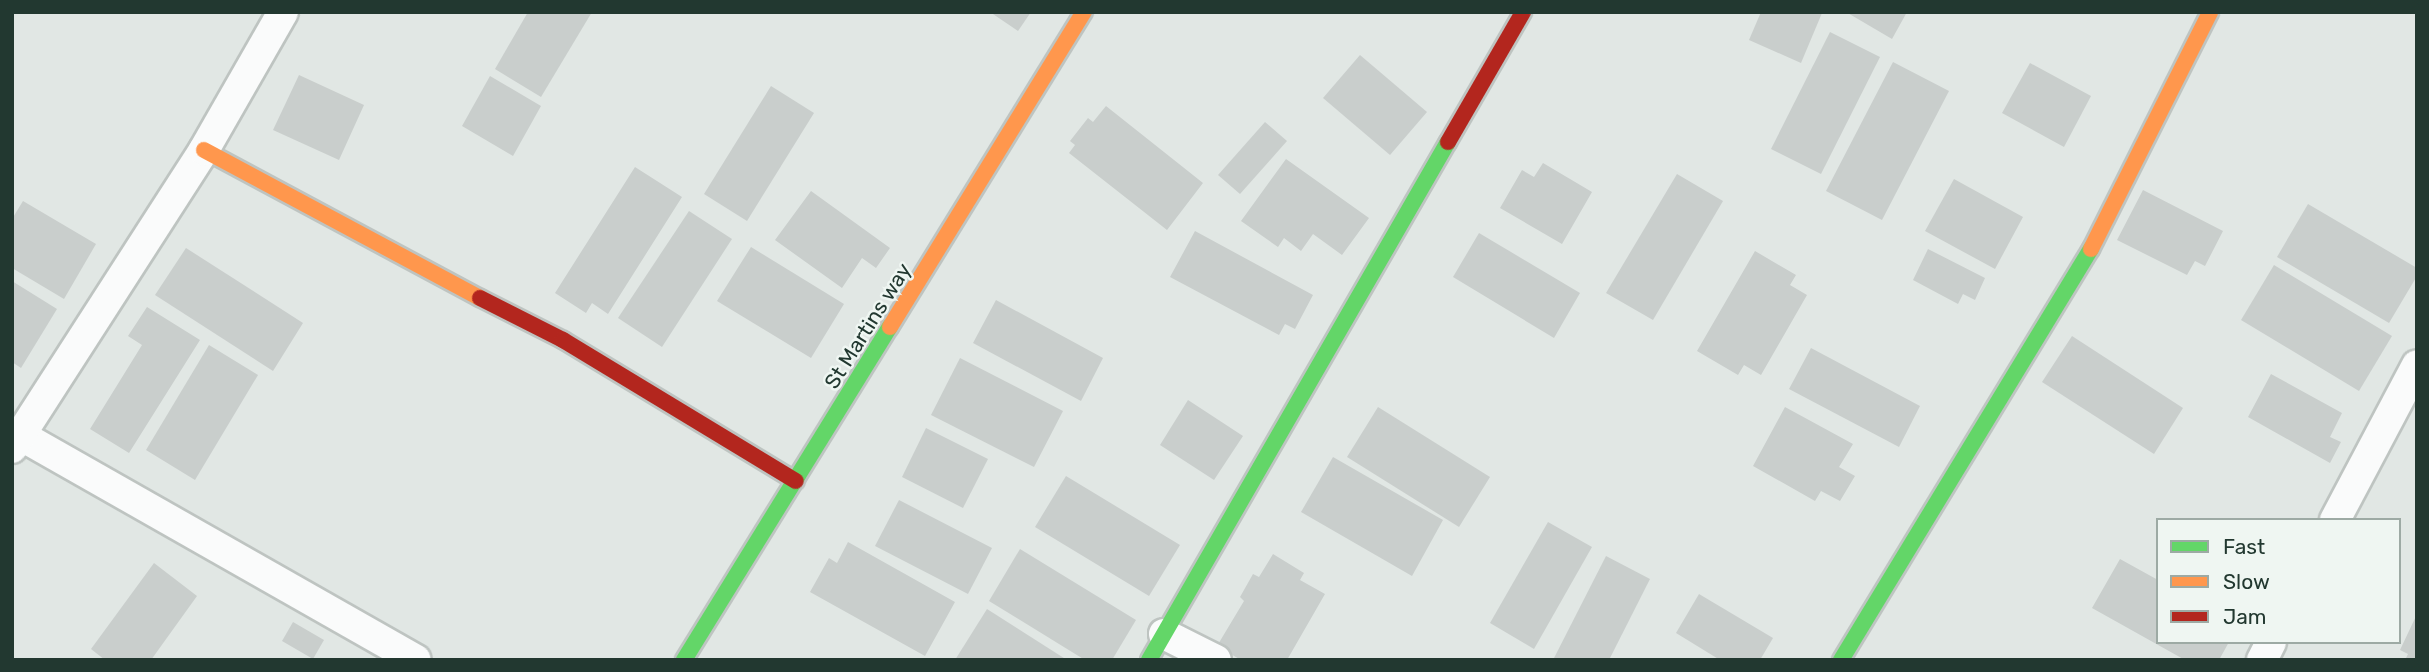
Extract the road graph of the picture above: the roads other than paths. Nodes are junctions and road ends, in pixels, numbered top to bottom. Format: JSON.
{"nodes":[{"id":1,"x":283,"y":12,"type":"edge"},
{"id":2,"x":1084,"y":12,"type":"edge"},
{"id":3,"x":1523,"y":12,"type":"edge"},
{"id":4,"x":2210,"y":12,"type":"edge"},
{"id":5,"x":204,"y":149,"type":"junction"},
{"id":6,"x":2417,"y":365,"type":"edge"},
{"id":7,"x":16,"y":441,"type":"edge"},
{"id":8,"x":796,"y":481,"type":"junction"},
{"id":9,"x":2336,"y":518,"type":"edge"},
{"id":10,"x":1164,"y":634,"type":"junction"},
{"id":11,"x":2270,"y":644,"type":"edge"},
{"id":12,"x":416,"y":660,"type":"edge"},
{"id":13,"x":684,"y":660,"type":"edge"},
{"id":14,"x":1149,"y":660,"type":"edge"},
{"id":15,"x":1216,"y":660,"type":"edge"},
{"id":16,"x":1841,"y":660,"type":"edge"},
{"id":17,"x":2262,"y":660,"type":"edge"}],
"edges":[{"from":1,"to":5,"type":"street"},
{"from":2,"to":8,"type":"street","name":"St Martins way"},
{"from":3,"to":10,"type":"street"},
{"from":4,"to":16,"type":"street"},
{"from":5,"to":7,"type":"street"},
{"from":5,"to":8,"type":"street"},
{"from":6,"to":9,"type":"street"},
{"from":7,"to":12,"type":"street"},
{"from":8,"to":13,"type":"street","name":"St Martins way"},
{"from":10,"to":14,"type":"street"},
{"from":10,"to":15,"type":"street"},
{"from":11,"to":17,"type":"street"}]}
